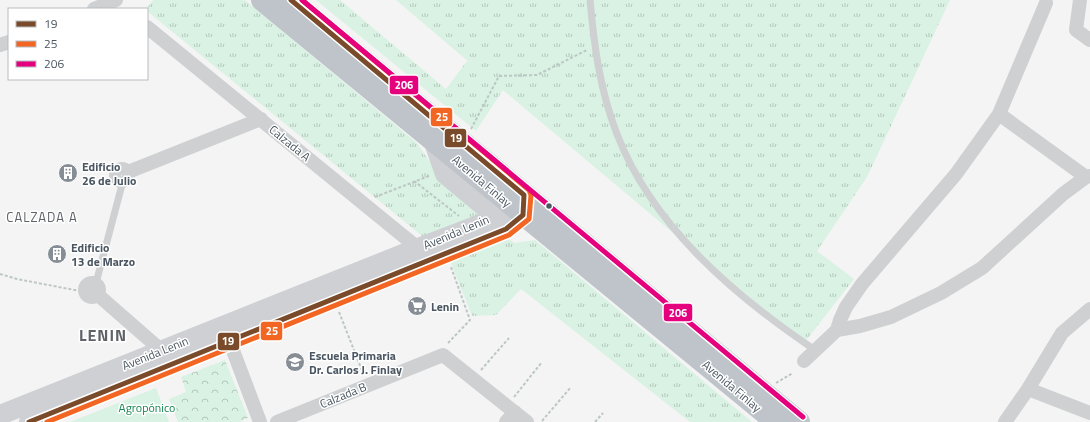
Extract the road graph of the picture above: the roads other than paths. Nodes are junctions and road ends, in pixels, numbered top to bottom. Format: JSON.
{"nodes":[{"id":1,"x":262,"y":0,"type":"edge"},
{"id":2,"x":291,"y":0,"type":"edge"},
{"id":3,"x":590,"y":0,"type":"edge"},
{"id":4,"x":1080,"y":0,"type":"edge"},
{"id":5,"x":1046,"y":2,"type":"dead end"},
{"id":6,"x":119,"y":3,"type":"edge"},
{"id":7,"x":98,"y":8,"type":"edge"},
{"id":8,"x":148,"y":28,"type":"edge"},
{"id":9,"x":1090,"y":40,"type":"edge"},
{"id":10,"x":999,"y":114,"type":"junction"},
{"id":11,"x":261,"y":119,"type":"junction"},
{"id":12,"x":433,"y":140,"type":"junction"},
{"id":13,"x":125,"y":177,"type":"joint"},
{"id":14,"x":1088,"y":177,"type":"edge"},
{"id":15,"x":512,"y":211,"type":"junction"},
{"id":16,"x":432,"y":253,"type":"junction"},
{"id":17,"x":93,"y":290,"type":"joint"},
{"id":18,"x":1090,"y":309,"type":"edge"},
{"id":19,"x":837,"y":330,"type":"junction"},
{"id":20,"x":226,"y":333,"type":"junction"},
{"id":21,"x":161,"y":350,"type":"junction"},
{"id":22,"x":815,"y":350,"type":"junction"},
{"id":23,"x":804,"y":361,"type":"dead end"},
{"id":24,"x":1028,"y":389,"type":"junction"},
{"id":25,"x":1090,"y":413,"type":"edge"},
{"id":26,"x":0,"y":415,"type":"edge"},
{"id":27,"x":511,"y":417,"type":"edge"},
{"id":28,"x":29,"y":422,"type":"edge"},
{"id":29,"x":260,"y":422,"type":"edge"},
{"id":30,"x":277,"y":422,"type":"edge"},
{"id":31,"x":527,"y":422,"type":"edge"},
{"id":32,"x":776,"y":422,"type":"edge"},
{"id":33,"x":799,"y":422,"type":"edge"},
{"id":34,"x":1005,"y":422,"type":"edge"}],
"edges":[{"from":1,"to":12,"type":"highway","name":"Avenida Finlay"},
{"from":2,"to":15,"type":"highway","name":"Avenida Finlay"},
{"from":3,"to":22,"type":"lane"},
{"from":4,"to":9,"type":"street"},
{"from":5,"to":10,"type":"street"},
{"from":6,"to":7,"type":"street"},
{"from":8,"to":11,"type":"street","name":"Calzada A"},
{"from":10,"to":14,"type":"street"},
{"from":10,"to":19,"type":"street"},
{"from":11,"to":13,"type":"street"},
{"from":11,"to":16,"type":"street","name":"Calzada A"},
{"from":12,"to":15,"type":"highway","name":"Avenida Finlay"},
{"from":12,"to":15,"type":"street"},
{"from":13,"to":17,"type":"lane"},
{"from":14,"to":19,"type":"street"},
{"from":15,"to":16,"type":"street","name":"Avenida Lenin"},
{"from":15,"to":16,"type":"street","name":"Avenida Lenin"},
{"from":15,"to":32,"type":"highway","name":"Avenida Finlay"},
{"from":15,"to":33,"type":"highway","name":"Avenida Finlay"},
{"from":16,"to":20,"type":"street","name":"Avenida Lenin"},
{"from":17,"to":21,"type":"street"},
{"from":18,"to":24,"type":"street"},
{"from":19,"to":22,"type":"street"},
{"from":20,"to":21,"type":"street","name":"Avenida Lenin"},
{"from":20,"to":28,"type":"street","name":"Avenida Lenin"},
{"from":20,"to":29,"type":"street"},
{"from":21,"to":26,"type":"street","name":"Avenida Lenin"},
{"from":22,"to":23,"type":"street"},
{"from":24,"to":25,"type":"street"},
{"from":24,"to":34,"type":"street"},
{"from":27,"to":30,"type":"street","name":"Calzada B"},
{"from":27,"to":31,"type":"street","name":"Calzada B"}]}
